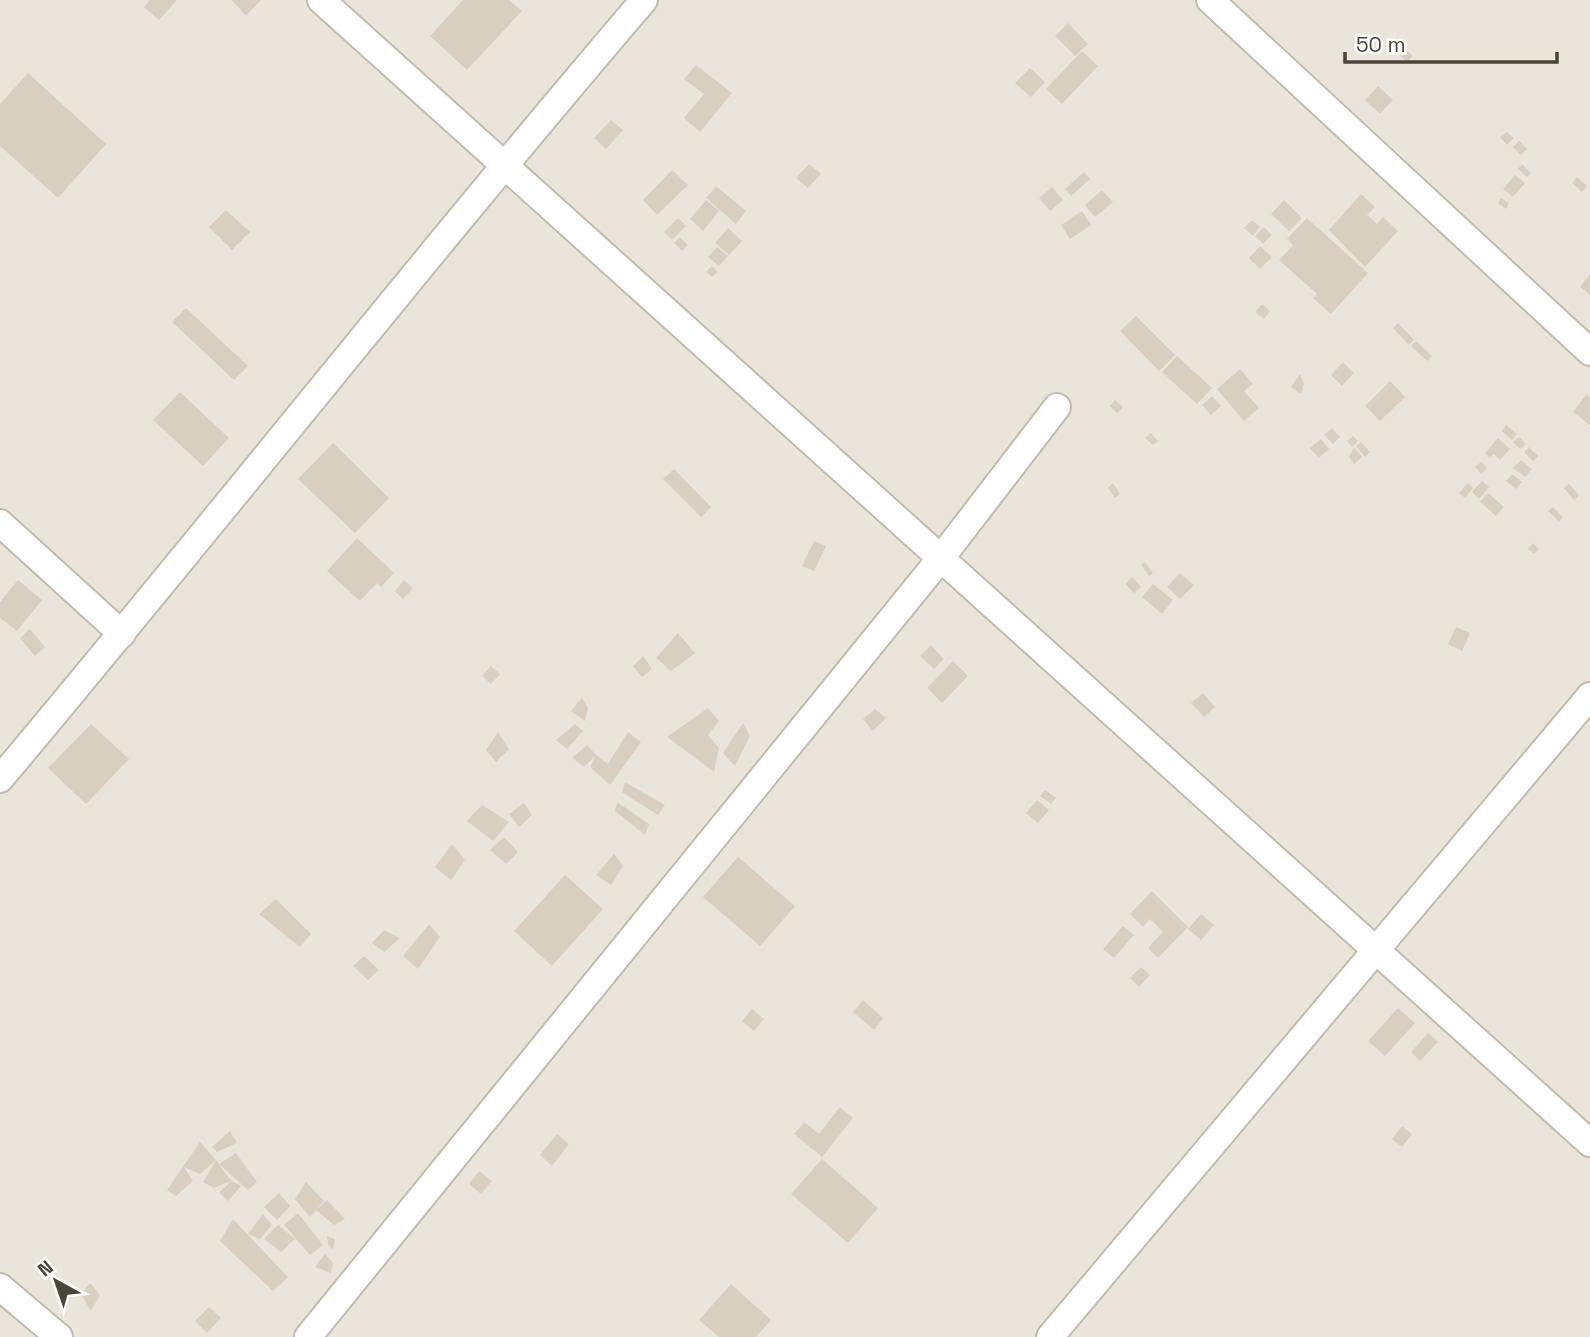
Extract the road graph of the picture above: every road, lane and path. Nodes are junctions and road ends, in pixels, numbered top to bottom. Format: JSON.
{"nodes":[{"id":1,"x":321,"y":0,"type":"edge"},
{"id":2,"x":645,"y":0,"type":"edge"},
{"id":3,"x":1210,"y":0,"type":"edge"},
{"id":4,"x":503,"y":164,"type":"junction"},
{"id":5,"x":1590,"y":352,"type":"edge"},
{"id":6,"x":1057,"y":407,"type":"dead end"},
{"id":7,"x":0,"y":523,"type":"edge"},
{"id":8,"x":940,"y":558,"type":"junction"},
{"id":9,"x":122,"y":634,"type":"junction"},
{"id":10,"x":1590,"y":696,"type":"edge"},
{"id":11,"x":0,"y":779,"type":"edge"},
{"id":12,"x":1377,"y":950,"type":"junction"},
{"id":13,"x":1590,"y":1143,"type":"edge"},
{"id":14,"x":0,"y":1287,"type":"edge"},
{"id":15,"x":58,"y":1337,"type":"edge"},
{"id":16,"x":308,"y":1337,"type":"edge"},
{"id":17,"x":1050,"y":1337,"type":"edge"}],
"edges":[{"from":1,"to":4,"type":"street"},
{"from":2,"to":4,"type":"street"},
{"from":3,"to":5,"type":"street"},
{"from":4,"to":8,"type":"street"},
{"from":4,"to":9,"type":"street"},
{"from":6,"to":8,"type":"street"},
{"from":7,"to":9,"type":"street"},
{"from":8,"to":12,"type":"street"},
{"from":8,"to":16,"type":"street"},
{"from":9,"to":11,"type":"street"},
{"from":10,"to":12,"type":"street"},
{"from":12,"to":13,"type":"street"},
{"from":12,"to":17,"type":"street"},
{"from":14,"to":15,"type":"street"}]}
